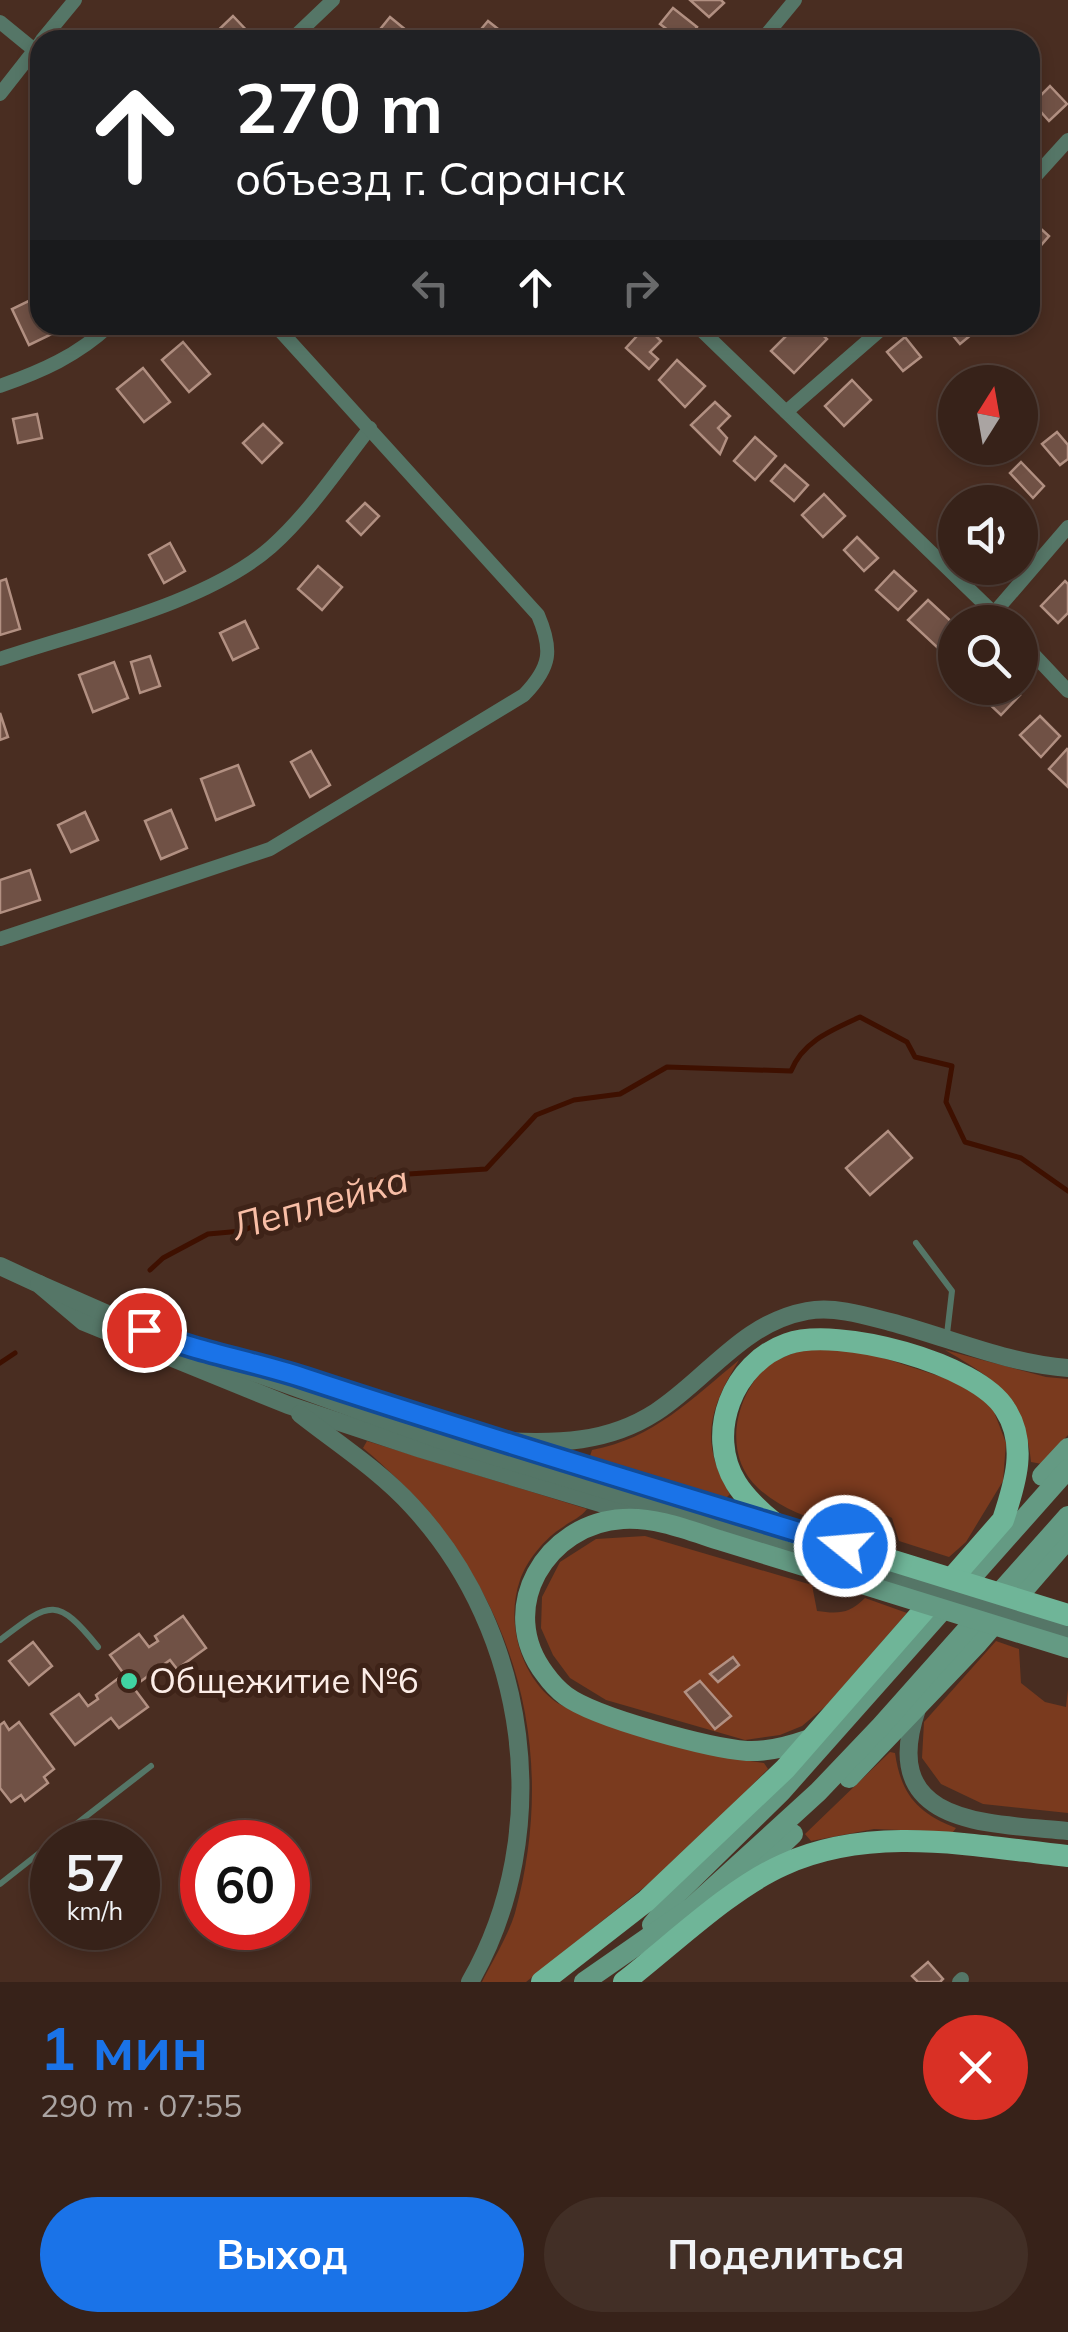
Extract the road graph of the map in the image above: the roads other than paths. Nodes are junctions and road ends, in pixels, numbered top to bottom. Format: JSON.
{"nodes":[{"id":1,"x":75,"y":0,"type":"edge"},
{"id":2,"x":333,"y":0,"type":"edge"},
{"id":3,"x":796,"y":0,"type":"edge"},
{"id":4,"x":0,"y":22,"type":"edge"},
{"id":5,"x":52,"y":30,"type":"edge"},
{"id":6,"x":302,"y":30,"type":"edge"},
{"id":7,"x":770,"y":30,"type":"edge"},
{"id":8,"x":30,"y":41,"type":"edge"},
{"id":9,"x":30,"y":58,"type":"edge"},
{"id":10,"x":0,"y":94,"type":"edge"},
{"id":11,"x":1068,"y":140,"type":"edge"},
{"id":12,"x":1040,"y":171,"type":"edge"},
{"id":13,"x":99,"y":335,"type":"edge"},
{"id":14,"x":284,"y":335,"type":"edge"},
{"id":15,"x":706,"y":335,"type":"edge"},
{"id":16,"x":875,"y":335,"type":"edge"},
{"id":17,"x":0,"y":386,"type":"edge"},
{"id":18,"x":786,"y":412,"type":"junction"},
{"id":19,"x":370,"y":428,"type":"junction"},
{"id":20,"x":1068,"y":527,"type":"edge"},
{"id":21,"x":986,"y":605,"type":"edge"},
{"id":22,"x":1009,"y":605,"type":"edge"},
{"id":23,"x":0,"y":659,"type":"edge"},
{"id":24,"x":1038,"y":659,"type":"edge"},
{"id":25,"x":1068,"y":691,"type":"edge"},
{"id":26,"x":0,"y":939,"type":"edge"},
{"id":27,"x":916,"y":1243,"type":"dead end"},
{"id":28,"x":0,"y":1266,"type":"edge"},
{"id":29,"x":39,"y":1284,"type":"junction"},
{"id":30,"x":946,"y":1338,"type":"junction"},
{"id":31,"x":192,"y":1350,"type":"junction"},
{"id":32,"x":1068,"y":1368,"type":"edge"},
{"id":33,"x":288,"y":1404,"type":"junction"},
{"id":34,"x":501,"y":1442,"type":"junction"},
{"id":35,"x":1068,"y":1448,"type":"edge"},
{"id":36,"x":1068,"y":1468,"type":"edge"},
{"id":37,"x":1068,"y":1516,"type":"edge"},
{"id":38,"x":1003,"y":1520,"type":"junction"},
{"id":39,"x":659,"y":1521,"type":"junction"},
{"id":40,"x":776,"y":1525,"type":"junction"},
{"id":41,"x":1068,"y":1539,"type":"edge"},
{"id":42,"x":841,"y":1561,"type":"junction"},
{"id":43,"x":1068,"y":1615,"type":"edge"},
{"id":44,"x":1068,"y":1631,"type":"edge"},
{"id":45,"x":0,"y":1640,"type":"edge"},
{"id":46,"x":98,"y":1647,"type":"dead end"},
{"id":47,"x":1068,"y":1648,"type":"edge"},
{"id":48,"x":917,"y":1708,"type":"junction"},
{"id":49,"x":807,"y":1740,"type":"junction"},
{"id":50,"x":151,"y":1766,"type":"dead end"},
{"id":51,"x":81,"y":1820,"type":"edge"},
{"id":52,"x":1068,"y":1831,"type":"edge"},
{"id":53,"x":1068,"y":1856,"type":"edge"},
{"id":54,"x":30,"y":1860,"type":"edge"},
{"id":55,"x":0,"y":1884,"type":"edge"},
{"id":56,"x":715,"y":1909,"type":"junction"},
{"id":57,"x":639,"y":1941,"type":"junction"},
{"id":58,"x":470,"y":1982,"type":"edge"},
{"id":59,"x":542,"y":1982,"type":"edge"},
{"id":60,"x":584,"y":1982,"type":"edge"},
{"id":61,"x":624,"y":1982,"type":"edge"}],
"edges":[{"from":1,"to":5,"type":"street"},
{"from":2,"to":6,"type":"street"},
{"from":3,"to":7,"type":"street"},
{"from":4,"to":8,"type":"street"},
{"from":9,"to":10,"type":"street"},
{"from":11,"to":12,"type":"street"},
{"from":13,"to":17,"type":"street"},
{"from":14,"to":19,"type":"street"},
{"from":15,"to":18,"type":"street"},
{"from":16,"to":18,"type":"street"},
{"from":18,"to":21,"type":"street"},
{"from":19,"to":23,"type":"street"},
{"from":19,"to":26,"type":"street"},
{"from":20,"to":22,"type":"street"},
{"from":24,"to":25,"type":"street"},
{"from":27,"to":30,"type":"lane"},
{"from":28,"to":29,"type":"street"},
{"from":29,"to":31,"type":"street"},
{"from":29,"to":33,"type":"street"},
{"from":30,"to":32,"type":"street"},
{"from":30,"to":34,"type":"street"},
{"from":31,"to":34,"type":"street"},
{"from":31,"to":42,"type":"street"},
{"from":33,"to":39,"type":"street"},
{"from":33,"to":58,"type":"street"},
{"from":34,"to":40,"type":"street"},
{"from":35,"to":38,"type":"main road"},
{"from":36,"to":57,"type":"main road"},
{"from":37,"to":57,"type":"main road"},
{"from":38,"to":40,"type":"main road"},
{"from":38,"to":49,"type":"main road"},
{"from":39,"to":42,"type":"main road"},
{"from":39,"to":49,"type":"main road"},
{"from":40,"to":42,"type":"main road"},
{"from":41,"to":48,"type":"main road"},
{"from":42,"to":43,"type":"main road","bridge":true},
{"from":42,"to":44,"type":"street","bridge":true},
{"from":42,"to":47,"type":"main road","bridge":true},
{"from":45,"to":46,"type":"lane"},
{"from":48,"to":52,"type":"street"},
{"from":48,"to":56,"type":"main road"},
{"from":49,"to":59,"type":"main road"},
{"from":50,"to":51,"type":"lane"},
{"from":53,"to":56,"type":"main road"},
{"from":54,"to":55,"type":"lane"},
{"from":56,"to":61,"type":"main road"},
{"from":57,"to":60,"type":"main road"}]}
